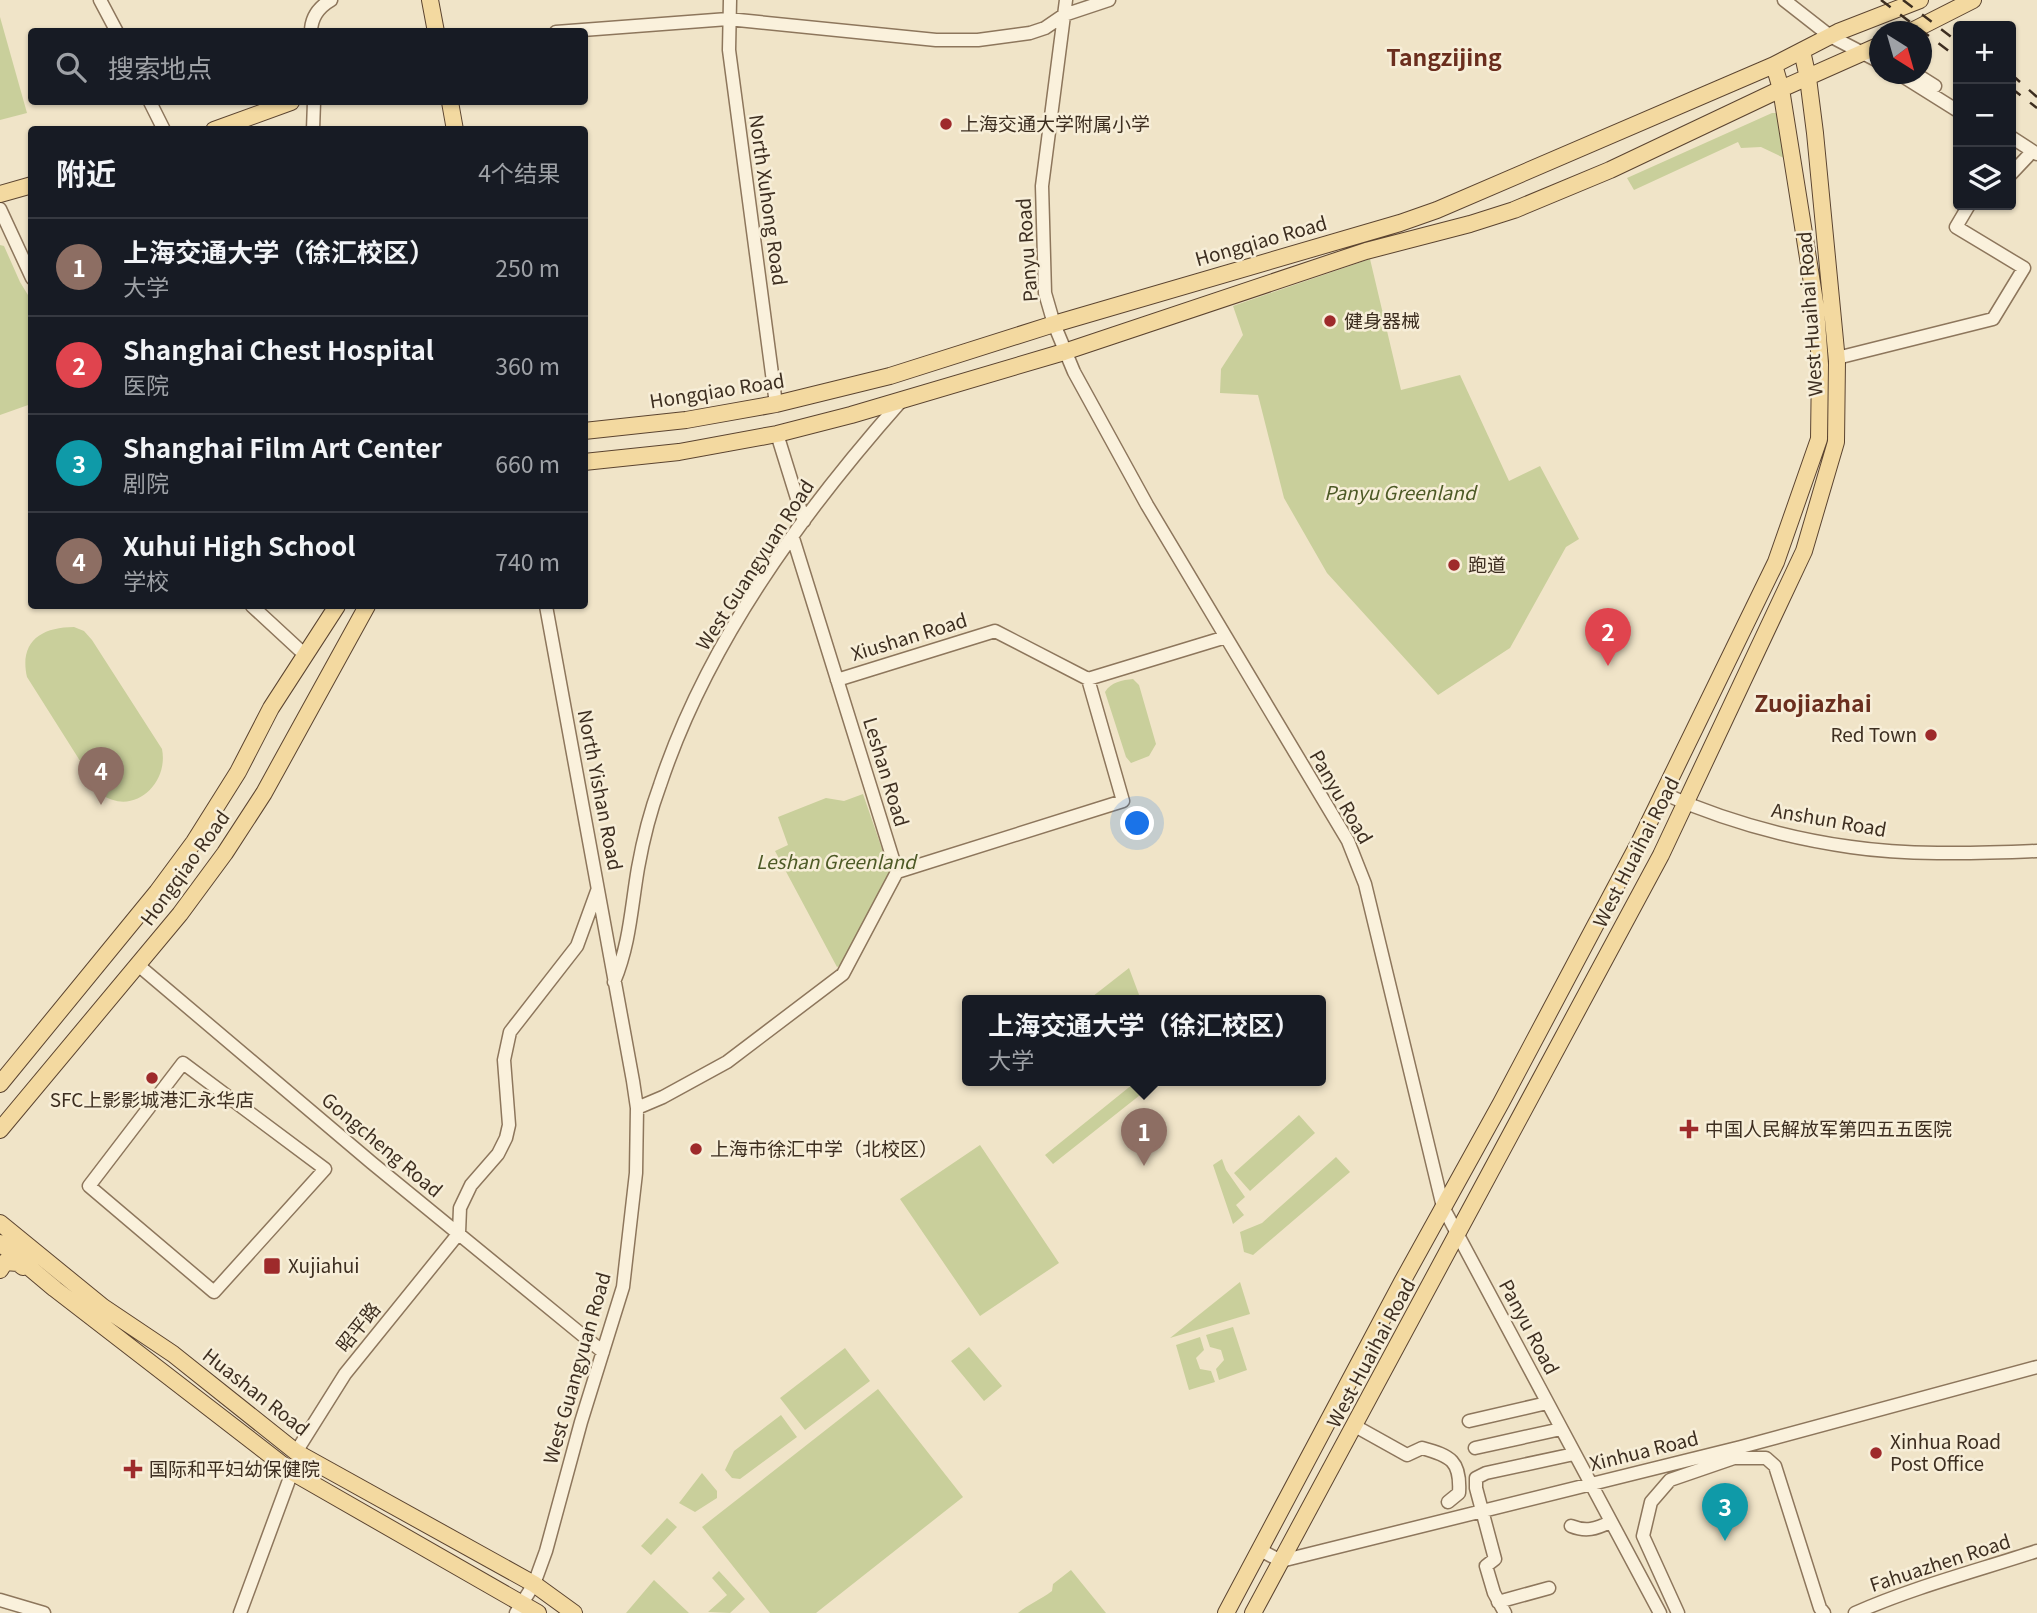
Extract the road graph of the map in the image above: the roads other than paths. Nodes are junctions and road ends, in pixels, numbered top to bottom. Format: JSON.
{"nodes":[{"id":1,"x":100,"y":0,"type":"edge"},
{"id":2,"x":331,"y":0,"type":"edge"},
{"id":3,"x":430,"y":0,"type":"edge"},
{"id":4,"x":730,"y":0,"type":"edge"},
{"id":5,"x":1066,"y":0,"type":"edge"},
{"id":6,"x":1110,"y":0,"type":"edge"},
{"id":7,"x":1784,"y":0,"type":"edge"},
{"id":8,"x":1920,"y":0,"type":"edge"},
{"id":9,"x":1973,"y":0,"type":"edge"},
{"id":10,"x":1064,"y":15,"type":"junction"},
{"id":11,"x":728,"y":19,"type":"junction"},
{"id":12,"x":1932,"y":21,"type":"edge"},
{"id":13,"x":115,"y":28,"type":"edge"},
{"id":14,"x":312,"y":28,"type":"edge"},
{"id":15,"x":435,"y":28,"type":"edge"},
{"id":16,"x":588,"y":30,"type":"edge"},
{"id":17,"x":1830,"y":36,"type":"junction"},
{"id":18,"x":1869,"y":49,"type":"edge"},
{"id":19,"x":1802,"y":51,"type":"junction"},
{"id":20,"x":1869,"y":54,"type":"edge"},
{"id":21,"x":1774,"y":65,"type":"junction"},
{"id":22,"x":1808,"y":78,"type":"junction"},
{"id":23,"x":1915,"y":84,"type":"edge"},
{"id":24,"x":1930,"y":84,"type":"edge"},
{"id":25,"x":1781,"y":89,"type":"junction"},
{"id":26,"x":1953,"y":100,"type":"edge"},
{"id":27,"x":152,"y":105,"type":"edge"},
{"id":28,"x":282,"y":105,"type":"edge"},
{"id":29,"x":314,"y":105,"type":"edge"},
{"id":30,"x":451,"y":105,"type":"edge"},
{"id":31,"x":1953,"y":108,"type":"edge"},
{"id":32,"x":162,"y":126,"type":"edge"},
{"id":33,"x":225,"y":126,"type":"edge"},
{"id":34,"x":313,"y":126,"type":"edge"},
{"id":35,"x":454,"y":126,"type":"edge"},
{"id":36,"x":2016,"y":142,"type":"edge"},
{"id":37,"x":2015,"y":147,"type":"edge"},
{"id":38,"x":2034,"y":158,"type":"edge"},
{"id":39,"x":2016,"y":171,"type":"edge"},
{"id":40,"x":28,"y":186,"type":"edge"},
{"id":41,"x":0,"y":194,"type":"edge"},
{"id":42,"x":0,"y":209,"type":"edge"},
{"id":43,"x":1966,"y":210,"type":"edge"},
{"id":44,"x":28,"y":269,"type":"edge"},
{"id":45,"x":1054,"y":324,"type":"junction"},
{"id":46,"x":1065,"y":352,"type":"junction"},
{"id":47,"x":1837,"y":358,"type":"junction"},
{"id":48,"x":902,"y":399,"type":"junction"},
{"id":49,"x":776,"y":404,"type":"junction"},
{"id":50,"x":588,"y":431,"type":"edge"},
{"id":51,"x":777,"y":434,"type":"junction"},
{"id":52,"x":588,"y":462,"type":"edge"},
{"id":53,"x":804,"y":522,"type":"junction"},
{"id":54,"x":793,"y":538,"type":"junction"},
{"id":55,"x":255,"y":609,"type":"edge"},
{"id":56,"x":335,"y":609,"type":"edge"},
{"id":57,"x":366,"y":609,"type":"edge"},
{"id":58,"x":547,"y":609,"type":"edge"},
{"id":59,"x":1226,"y":637,"type":"junction"},
{"id":60,"x":304,"y":654,"type":"junction"},
{"id":61,"x":1088,"y":679,"type":"junction"},
{"id":62,"x":837,"y":680,"type":"junction"},
{"id":63,"x":1662,"y":793,"type":"junction"},
{"id":64,"x":1685,"y":803,"type":"junction"},
{"id":65,"x":2037,"y":850,"type":"edge"},
{"id":66,"x":897,"y":872,"type":"junction"},
{"id":67,"x":598,"y":888,"type":"junction"},
{"id":68,"x":138,"y":965,"type":"junction"},
{"id":69,"x":614,"y":982,"type":"junction"},
{"id":70,"x":0,"y":1084,"type":"edge"},
{"id":71,"x":637,"y":1108,"type":"junction"},
{"id":72,"x":0,"y":1130,"type":"edge"},
{"id":73,"x":325,"y":1169,"type":"joint"},
{"id":74,"x":1443,"y":1207,"type":"junction"},
{"id":75,"x":0,"y":1223,"type":"edge"},
{"id":76,"x":459,"y":1233,"type":"junction"},
{"id":77,"x":1458,"y":1236,"type":"junction"},
{"id":78,"x":0,"y":1243,"type":"edge"},
{"id":79,"x":0,"y":1270,"type":"edge"},
{"id":80,"x":55,"y":1289,"type":"junction"},
{"id":81,"x":603,"y":1352,"type":"junction"},
{"id":82,"x":2037,"y":1367,"type":"edge"},
{"id":83,"x":1547,"y":1403,"type":"junction"},
{"id":84,"x":1469,"y":1421,"type":"dead end"},
{"id":85,"x":1355,"y":1426,"type":"junction"},
{"id":86,"x":1561,"y":1429,"type":"junction"},
{"id":87,"x":1475,"y":1448,"type":"dead end"},
{"id":88,"x":296,"y":1452,"type":"junction"},
{"id":89,"x":1574,"y":1454,"type":"junction"},
{"id":90,"x":1731,"y":1454,"type":"junction"},
{"id":91,"x":292,"y":1472,"type":"junction"},
{"id":92,"x":1590,"y":1484,"type":"junction"},
{"id":93,"x":1483,"y":1511,"type":"junction"},
{"id":94,"x":1452,"y":1519,"type":"junction"},
{"id":95,"x":1610,"y":1521,"type":"junction"},
{"id":96,"x":1571,"y":1526,"type":"dead end"},
{"id":97,"x":1643,"y":1532,"type":"junction"},
{"id":98,"x":1621,"y":1541,"type":"junction"},
{"id":99,"x":1260,"y":1550,"type":"junction"},
{"id":100,"x":2037,"y":1551,"type":"edge"},
{"id":101,"x":1281,"y":1561,"type":"junction"},
{"id":102,"x":534,"y":1584,"type":"junction"},
{"id":103,"x":1665,"y":1586,"type":"junction"},
{"id":104,"x":1549,"y":1588,"type":"dead end"},
{"id":105,"x":1649,"y":1593,"type":"junction"},
{"id":106,"x":0,"y":1600,"type":"edge"},
{"id":107,"x":1501,"y":1607,"type":"edge"},
{"id":108,"x":520,"y":1608,"type":"edge"},
{"id":109,"x":1817,"y":1611,"type":"edge"},
{"id":110,"x":44,"y":1613,"type":"edge"},
{"id":111,"x":240,"y":1613,"type":"edge"},
{"id":112,"x":538,"y":1613,"type":"edge"},
{"id":113,"x":574,"y":1613,"type":"edge"},
{"id":114,"x":1226,"y":1613,"type":"edge"},
{"id":115,"x":1253,"y":1613,"type":"edge"},
{"id":116,"x":1660,"y":1613,"type":"edge"},
{"id":117,"x":1678,"y":1613,"type":"edge"},
{"id":118,"x":1855,"y":1613,"type":"edge"}],
"edges":[{"from":1,"to":13,"type":"street"},
{"from":2,"to":14,"type":"street"},
{"from":3,"to":15,"type":"main road"},
{"from":4,"to":11,"type":"street","name":"North Xuhong Road"},
{"from":5,"to":10,"type":"street","name":"Panyu Road"},
{"from":6,"to":10,"type":"street"},
{"from":7,"to":17,"type":"street"},
{"from":8,"to":17,"type":"main road","name":"Hongqiao Road"},
{"from":9,"to":12,"type":"main road"},
{"from":10,"to":11,"type":"street"},
{"from":10,"to":45,"type":"street","name":"Panyu Road"},
{"from":11,"to":16,"type":"street"},
{"from":11,"to":49,"type":"street","name":"North Xuhong Road"},
{"from":17,"to":18,"type":"street"},
{"from":17,"to":19,"type":"main road","name":"Hongqiao Road"},
{"from":19,"to":21,"type":"main road","name":"Hongqiao Road"},
{"from":19,"to":22,"type":"main road","name":"West Huaihai Road"},
{"from":20,"to":22,"type":"main road"},
{"from":21,"to":25,"type":"main road","name":"West Huaihai Road"},
{"from":21,"to":45,"type":"main road","name":"Hongqiao Road"},
{"from":22,"to":25,"type":"main road"},
{"from":22,"to":47,"type":"main road","name":"West Huaihai Road"},
{"from":23,"to":31,"type":"street"},
{"from":24,"to":26,"type":"street"},
{"from":25,"to":46,"type":"main road"},
{"from":25,"to":63,"type":"main road","name":"West Huaihai Road"},
{"from":27,"to":32,"type":"street"},
{"from":28,"to":33,"type":"main road"},
{"from":29,"to":34,"type":"street"},
{"from":30,"to":35,"type":"main road"},
{"from":36,"to":38,"type":"street"},
{"from":37,"to":38,"type":"street"},
{"from":38,"to":39,"type":"street"},
{"from":40,"to":41,"type":"main road"},
{"from":42,"to":44,"type":"street"},
{"from":43,"to":47,"type":"street"},
{"from":45,"to":46,"type":"street","name":"Panyu Road"},
{"from":45,"to":49,"type":"main road","name":"Hongqiao Road"},
{"from":46,"to":48,"type":"main road"},
{"from":46,"to":59,"type":"street","name":"Panyu Road"},
{"from":47,"to":64,"type":"main road","name":"West Huaihai Road"},
{"from":48,"to":51,"type":"main road"},
{"from":48,"to":53,"type":"street","name":"West Guangyuan Road"},
{"from":49,"to":50,"type":"main road","name":"Hongqiao Road"},
{"from":51,"to":52,"type":"main road"},
{"from":51,"to":53,"type":"street"},
{"from":53,"to":54,"type":"street","name":"West Guangyuan Road"},
{"from":54,"to":62,"type":"street","name":"Leshan Road"},
{"from":54,"to":69,"type":"street","name":"West Guangyuan Road"},
{"from":55,"to":60,"type":"street"},
{"from":56,"to":60,"type":"main road","name":"Hongqiao Road"},
{"from":57,"to":68,"type":"main road","name":"Hongqiao Road"},
{"from":58,"to":67,"type":"street","name":"North Yishan Road"},
{"from":59,"to":61,"type":"street"},
{"from":59,"to":74,"type":"street","name":"Panyu Road"},
{"from":60,"to":70,"type":"main road","name":"Hongqiao Road"},
{"from":61,"to":62,"type":"street","name":"Xiushan Road"},
{"from":61,"to":66,"type":"street"},
{"from":62,"to":66,"type":"street","name":"Leshan Road"},
{"from":63,"to":64,"type":"street","name":"Anshun Road"},
{"from":63,"to":74,"type":"main road","name":"West Huaihai Road"},
{"from":64,"to":65,"type":"street","name":"Anshun Road"},
{"from":64,"to":77,"type":"main road","name":"West Huaihai Road"},
{"from":66,"to":71,"type":"street"},
{"from":67,"to":69,"type":"street","name":"North Yishan Road"},
{"from":67,"to":76,"type":"street"},
{"from":68,"to":72,"type":"main road","name":"Hongqiao Road"},
{"from":68,"to":76,"type":"street","name":"Gongcheng Road"},
{"from":69,"to":71,"type":"street","name":"West Guangyuan Road"},
{"from":71,"to":81,"type":"street","name":"West Guangyuan Road"},
{"from":73,"to":73,"type":"street"},
{"from":74,"to":77,"type":"street","name":"Panyu Road"},
{"from":74,"to":99,"type":"main road","name":"West Huaihai Road"},
{"from":75,"to":88,"type":"main road","name":"Huashan Road"},
{"from":76,"to":81,"type":"street","name":"Gongcheng Road"},
{"from":76,"to":88,"type":"street","name":"昭平路"},
{"from":77,"to":83,"type":"street","name":"Panyu Road"},
{"from":77,"to":85,"type":"main road","name":"West Huaihai Road"},
{"from":78,"to":80,"type":"main road"},
{"from":79,"to":80,"type":"main road"},
{"from":80,"to":91,"type":"main road"},
{"from":81,"to":102,"type":"street","name":"West Guangyuan Road"},
{"from":82,"to":90,"type":"street","name":"Xinhua Road"},
{"from":83,"to":84,"type":"street"},
{"from":83,"to":86,"type":"street","name":"Panyu Road"},
{"from":85,"to":94,"type":"street"},
{"from":85,"to":101,"type":"main road","name":"West Huaihai Road"},
{"from":86,"to":87,"type":"street"},
{"from":86,"to":89,"type":"street","name":"Panyu Road"},
{"from":88,"to":102,"type":"main road","name":"Huashan Road"},
{"from":89,"to":92,"type":"street","name":"Panyu Road"},
{"from":89,"to":93,"type":"street"},
{"from":90,"to":92,"type":"street","name":"Xinhua Road"},
{"from":90,"to":97,"type":"street"},
{"from":90,"to":109,"type":"street"},
{"from":91,"to":108,"type":"main road"},
{"from":91,"to":111,"type":"street"},
{"from":92,"to":93,"type":"street","name":"Xinhua Road"},
{"from":92,"to":95,"type":"street","name":"Panyu Road"},
{"from":93,"to":94,"type":"street","name":"Xinhua Road"},
{"from":93,"to":107,"type":"street"},
{"from":94,"to":101,"type":"street","name":"Xinhua Road"},
{"from":95,"to":96,"type":"street"},
{"from":95,"to":98,"type":"street","name":"Panyu Road"},
{"from":97,"to":98,"type":"street"},
{"from":97,"to":103,"type":"street"},
{"from":98,"to":105,"type":"street","name":"Panyu Road"},
{"from":99,"to":101,"type":"street"},
{"from":99,"to":114,"type":"main road","name":"West Huaihai Road"},
{"from":100,"to":118,"type":"street","name":"Fahuazhen Road"},
{"from":101,"to":115,"type":"main road","name":"West Huaihai Road"},
{"from":102,"to":108,"type":"street","name":"West Guangyuan Road"},
{"from":102,"to":113,"type":"main road","name":"Huashan Road"},
{"from":103,"to":105,"type":"street"},
{"from":103,"to":117,"type":"street"},
{"from":104,"to":107,"type":"street"},
{"from":105,"to":116,"type":"street","name":"Panyu Road"},
{"from":106,"to":110,"type":"street"},
{"from":108,"to":112,"type":"main road"}]}
